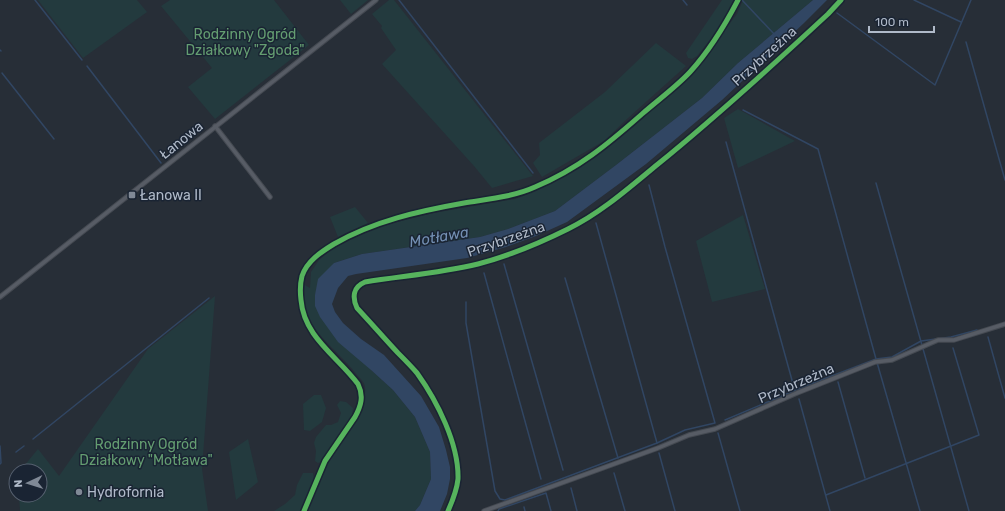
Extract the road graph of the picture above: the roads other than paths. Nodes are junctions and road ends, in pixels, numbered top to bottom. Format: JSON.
{"nodes":[{"id":1,"x":376,"y":0,"type":"edge"},
{"id":2,"x":841,"y":0,"type":"edge"},
{"id":3,"x":215,"y":126,"type":"junction"},
{"id":4,"x":270,"y":197,"type":"dead end"},
{"id":5,"x":0,"y":296,"type":"edge"},
{"id":6,"x":1005,"y":324,"type":"edge"},
{"id":7,"x":448,"y":511,"type":"edge"},
{"id":8,"x":484,"y":511,"type":"edge"}],
"edges":[{"from":1,"to":3,"type":"street","name":"Łanowa"},
{"from":2,"to":7,"type":"street","name":"Przybrzeżna"},
{"from":3,"to":4,"type":"street"},
{"from":3,"to":5,"type":"street","name":"Łanowa"},
{"from":6,"to":8,"type":"street","name":"Przybrzeżna"}]}
